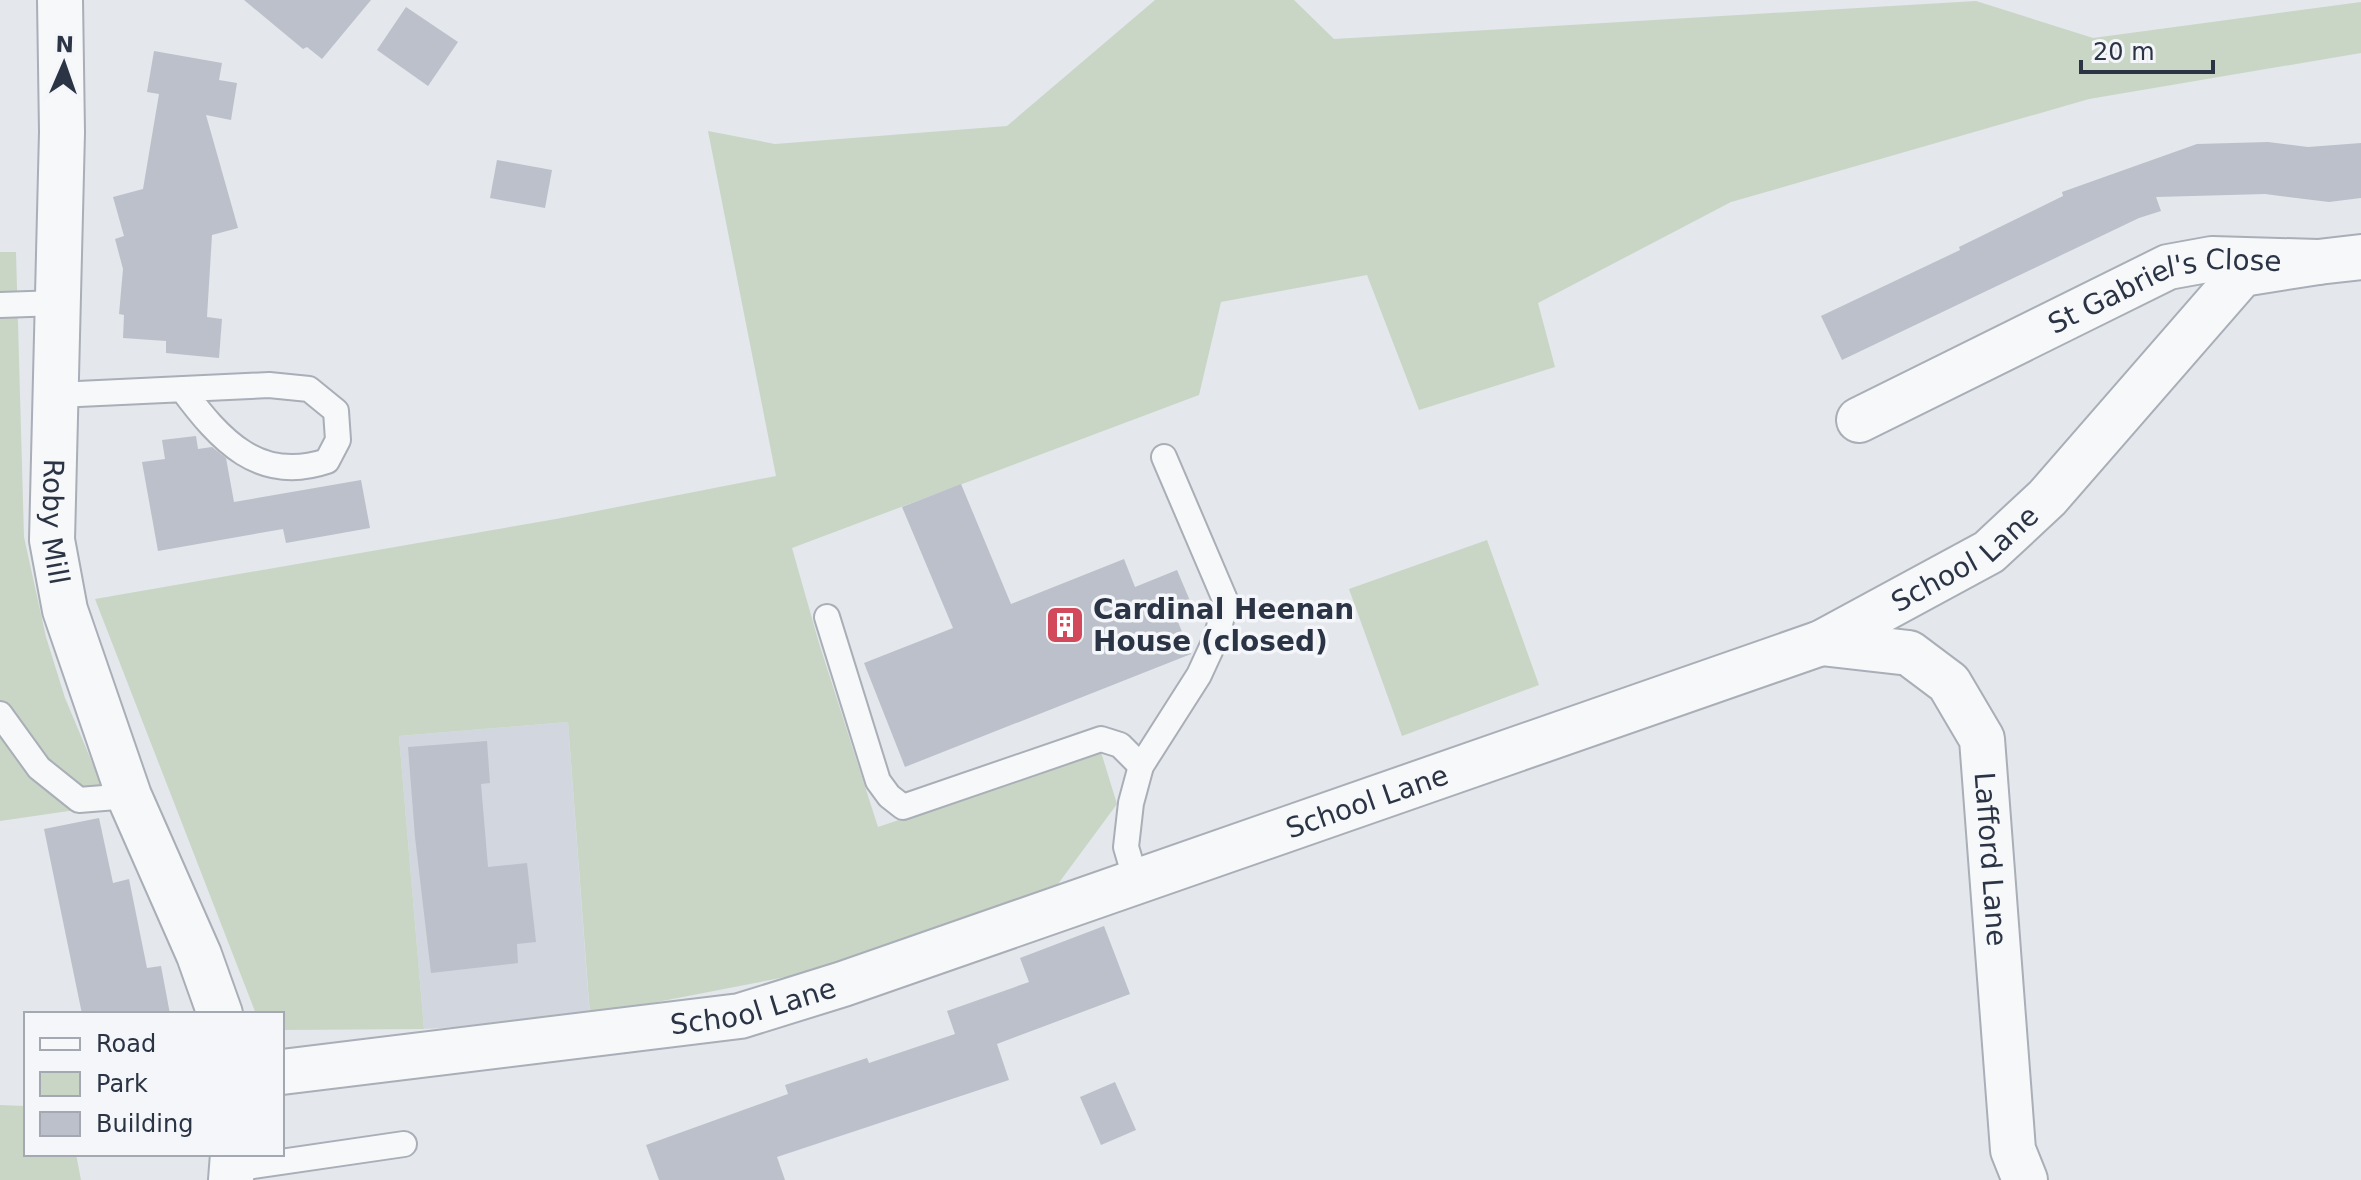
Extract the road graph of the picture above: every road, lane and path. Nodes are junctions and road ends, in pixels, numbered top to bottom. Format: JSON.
{"nodes":[{"id":1,"x":60,"y":0,"type":"edge"},
{"id":2,"x":2361,"y":257,"type":"edge"},
{"id":3,"x":2318,"y":262,"type":"junction"},
{"id":4,"x":59,"y":303,"type":"junction"},
{"id":5,"x":0,"y":305,"type":"edge"},
{"id":6,"x":182,"y":389,"type":"junction"},
{"id":7,"x":57,"y":395,"type":"junction"},
{"id":8,"x":1859,"y":420,"type":"dead end"},
{"id":9,"x":1164,"y":457,"type":"dead end"},
{"id":10,"x":827,"y":617,"type":"dead end"},
{"id":11,"x":1821,"y":643,"type":"junction"},
{"id":12,"x":0,"y":714,"type":"edge"},
{"id":13,"x":1141,"y":766,"type":"junction"},
{"id":14,"x":129,"y":796,"type":"junction"},
{"id":15,"x":1136,"y":881,"type":"junction"},
{"id":16,"x":219,"y":1012,"type":"edge"},
{"id":17,"x":284,"y":1072,"type":"edge"},
{"id":18,"x":404,"y":1144,"type":"dead end"},
{"id":19,"x":232,"y":1168,"type":"edge"},
{"id":20,"x":2025,"y":1180,"type":"edge"}],
"edges":[{"from":1,"to":4,"type":"street","name":"Roby Mill"},
{"from":2,"to":3,"type":"street","name":"St Gabriel's Close"},
{"from":3,"to":8,"type":"street","name":"St Gabriel's Close"},
{"from":3,"to":11,"type":"street","name":"School Lane"},
{"from":4,"to":5,"type":"lane"},
{"from":4,"to":7,"type":"street","name":"Roby Mill"},
{"from":6,"to":6,"type":"lane"},
{"from":6,"to":7,"type":"lane"},
{"from":7,"to":14,"type":"street","name":"Roby Mill"},
{"from":9,"to":13,"type":"lane"},
{"from":10,"to":13,"type":"lane"},
{"from":11,"to":15,"type":"street","name":"School Lane"},
{"from":11,"to":20,"type":"street","name":"Lafford Lane"},
{"from":12,"to":14,"type":"lane"},
{"from":13,"to":15,"type":"lane"},
{"from":14,"to":16,"type":"street","name":"Roby Mill"},
{"from":15,"to":17,"type":"street","name":"School Lane"},
{"from":18,"to":19,"type":"lane"}]}
